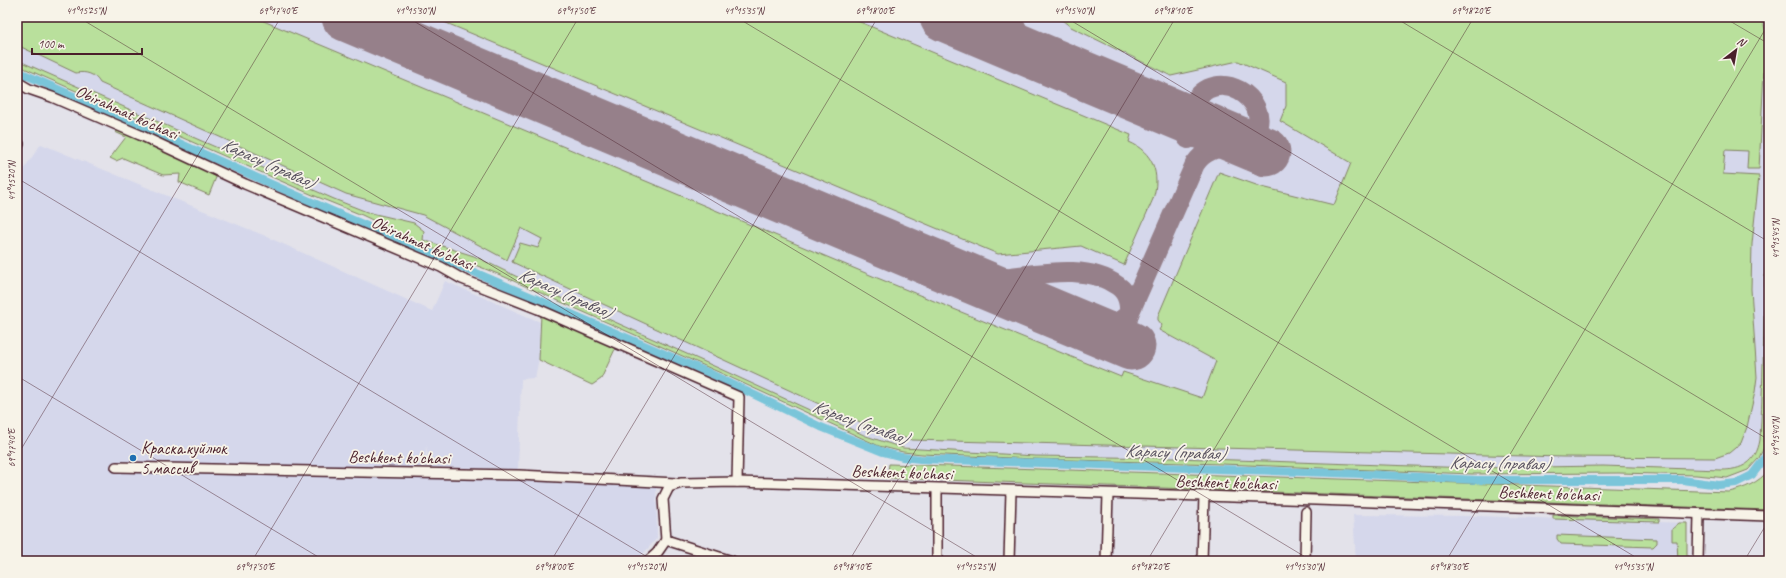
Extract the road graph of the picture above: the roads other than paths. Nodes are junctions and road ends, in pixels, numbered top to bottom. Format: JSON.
{"nodes":[{"id":1,"x":17,"y":82,"type":"edge"},
{"id":2,"x":116,"y":467,"type":"dead end"},
{"id":3,"x":657,"y":482,"type":"junction"},
{"id":4,"x":737,"y":482,"type":"junction"},
{"id":5,"x":681,"y":483,"type":"junction"},
{"id":6,"x":937,"y":489,"type":"junction"},
{"id":7,"x":1011,"y":491,"type":"junction"},
{"id":8,"x":1108,"y":494,"type":"junction"},
{"id":9,"x":1204,"y":496,"type":"junction"},
{"id":10,"x":663,"y":499,"type":"junction"},
{"id":11,"x":1306,"y":512,"type":"dead end"},
{"id":12,"x":1699,"y":514,"type":"junction"},
{"id":13,"x":1769,"y":516,"type":"edge"},
{"id":14,"x":666,"y":540,"type":"junction"},
{"id":15,"x":648,"y":561,"type":"edge"},
{"id":16,"x":732,"y":561,"type":"edge"},
{"id":17,"x":937,"y":561,"type":"edge"},
{"id":18,"x":1009,"y":561,"type":"edge"},
{"id":19,"x":1106,"y":561,"type":"edge"},
{"id":20,"x":1202,"y":561,"type":"edge"},
{"id":21,"x":1305,"y":561,"type":"edge"},
{"id":22,"x":1698,"y":561,"type":"edge"}],
"edges":[{"from":1,"to":4,"type":"street","name":"Obirahmat ko'chasi"},
{"from":2,"to":3,"type":"street","name":"Beshkent ko'chasi"},
{"from":3,"to":5,"type":"street","name":"Beshkent ko'chasi"},
{"from":3,"to":10,"type":"street"},
{"from":4,"to":5,"type":"street","name":"Beshkent ko'chasi"},
{"from":4,"to":6,"type":"street","name":"Beshkent ko'chasi"},
{"from":5,"to":10,"type":"street","name":"Beshkent ko'chasi"},
{"from":6,"to":7,"type":"street","name":"Beshkent ko'chasi"},
{"from":6,"to":17,"type":"street"},
{"from":7,"to":8,"type":"street","name":"Beshkent ko'chasi"},
{"from":7,"to":18,"type":"street"},
{"from":8,"to":9,"type":"street","name":"Beshkent ko'chasi"},
{"from":8,"to":19,"type":"street"},
{"from":9,"to":12,"type":"street","name":"Beshkent ko'chasi"},
{"from":9,"to":20,"type":"street"},
{"from":10,"to":14,"type":"street"},
{"from":11,"to":21,"type":"street"},
{"from":12,"to":13,"type":"street","name":"Beshkent ko'chasi"},
{"from":12,"to":22,"type":"street"},
{"from":14,"to":15,"type":"street"},
{"from":14,"to":16,"type":"street"}]}
